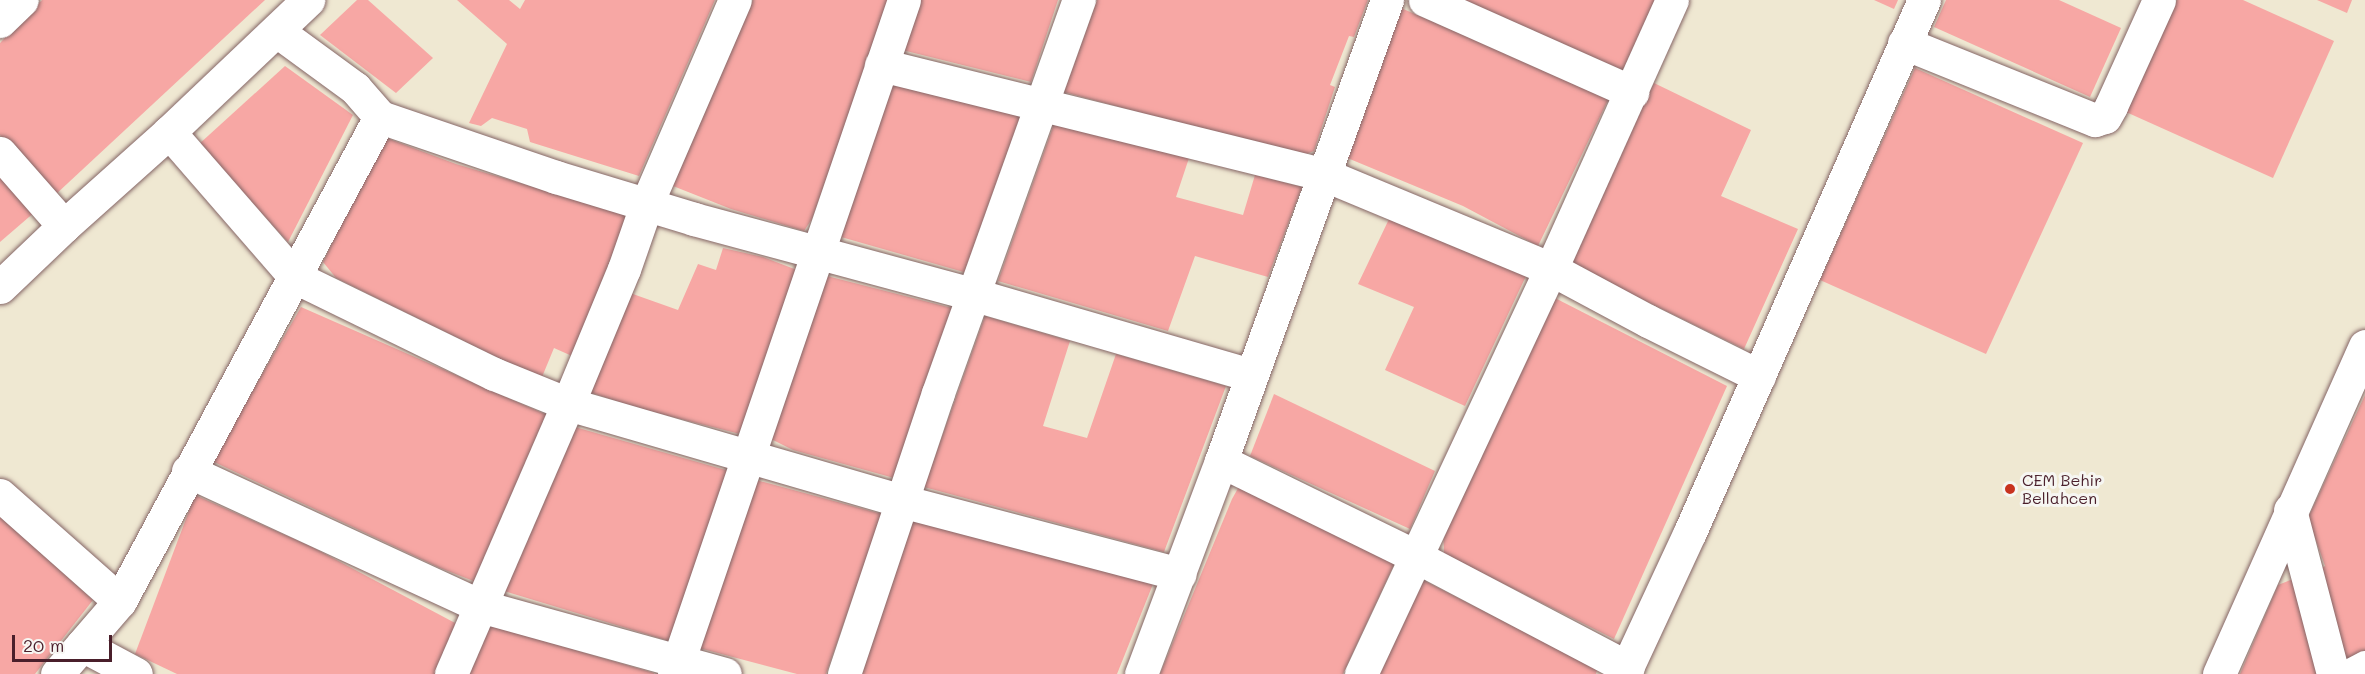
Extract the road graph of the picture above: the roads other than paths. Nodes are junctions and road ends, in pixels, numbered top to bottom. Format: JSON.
{"nodes":[{"id":1,"x":22,"y":0,"type":"edge"},
{"id":2,"x":308,"y":0,"type":"edge"},
{"id":3,"x":735,"y":0,"type":"edge"},
{"id":4,"x":904,"y":0,"type":"edge"},
{"id":5,"x":1079,"y":0,"type":"edge"},
{"id":6,"x":1387,"y":0,"type":"edge"},
{"id":7,"x":1425,"y":0,"type":"edge"},
{"id":8,"x":1672,"y":0,"type":"edge"},
{"id":9,"x":1924,"y":0,"type":"edge"},
{"id":10,"x":2159,"y":0,"type":"edge"},
{"id":11,"x":0,"y":21,"type":"edge"},
{"id":12,"x":277,"y":31,"type":"junction"},
{"id":13,"x":1904,"y":43,"type":"junction"},
{"id":14,"x":881,"y":64,"type":"junction"},
{"id":15,"x":1632,"y":92,"type":"junction"},
{"id":16,"x":1043,"y":104,"type":"junction"},
{"id":17,"x":380,"y":117,"type":"junction"},
{"id":18,"x":169,"y":132,"type":"junction"},
{"id":19,"x":0,"y":153,"type":"edge"},
{"id":20,"x":1323,"y":174,"type":"junction"},
{"id":21,"x":647,"y":203,"type":"junction"},
{"id":22,"x":64,"y":226,"type":"junction"},
{"id":23,"x":819,"y":252,"type":"junction"},
{"id":24,"x":1551,"y":269,"type":"junction"},
{"id":25,"x":295,"y":278,"type":"junction"},
{"id":26,"x":0,"y":287,"type":"edge"},
{"id":27,"x":975,"y":295,"type":"junction"},
{"id":28,"x":2365,"y":346,"type":"edge"},
{"id":29,"x":1250,"y":375,"type":"junction"},
{"id":30,"x":1759,"y":376,"type":"junction"},
{"id":31,"x":568,"y":404,"type":"junction"},
{"id":32,"x":750,"y":455,"type":"junction"},
{"id":33,"x":1221,"y":461,"type":"junction"},
{"id":34,"x":188,"y":471,"type":"junction"},
{"id":35,"x":0,"y":495,"type":"edge"},
{"id":36,"x":901,"y":501,"type":"junction"},
{"id":37,"x":2290,"y":510,"type":"junction"},
{"id":38,"x":1418,"y":557,"type":"junction"},
{"id":39,"x":1180,"y":574,"type":"junction"},
{"id":40,"x":120,"y":601,"type":"junction"},
{"id":41,"x":480,"y":606,"type":"junction"},
{"id":42,"x":82,"y":645,"type":"junction"},
{"id":43,"x":2365,"y":667,"type":"edge"},
{"id":44,"x":676,"y":668,"type":"edge"},
{"id":45,"x":1626,"y":671,"type":"edge"},
{"id":46,"x":57,"y":674,"type":"edge"},
{"id":47,"x":136,"y":674,"type":"edge"},
{"id":48,"x":451,"y":674,"type":"edge"},
{"id":49,"x":725,"y":674,"type":"edge"},
{"id":50,"x":844,"y":674,"type":"edge"},
{"id":51,"x":1140,"y":674,"type":"edge"},
{"id":52,"x":1361,"y":674,"type":"edge"},
{"id":53,"x":2219,"y":674,"type":"edge"},
{"id":54,"x":2333,"y":674,"type":"edge"},
{"id":55,"x":2352,"y":674,"type":"edge"}],
"edges":[{"from":1,"to":11,"type":"street"},
{"from":2,"to":12,"type":"street"},
{"from":3,"to":21,"type":"street"},
{"from":4,"to":14,"type":"street"},
{"from":5,"to":16,"type":"street"},
{"from":6,"to":20,"type":"street"},
{"from":7,"to":15,"type":"street"},
{"from":8,"to":15,"type":"street"},
{"from":9,"to":13,"type":"street"},
{"from":10,"to":13,"type":"street"},
{"from":12,"to":17,"type":"street"},
{"from":12,"to":18,"type":"street"},
{"from":13,"to":30,"type":"street"},
{"from":14,"to":16,"type":"street"},
{"from":14,"to":23,"type":"street"},
{"from":15,"to":24,"type":"street"},
{"from":16,"to":20,"type":"street"},
{"from":16,"to":27,"type":"street"},
{"from":17,"to":21,"type":"street"},
{"from":17,"to":25,"type":"street"},
{"from":18,"to":22,"type":"street"},
{"from":18,"to":25,"type":"street"},
{"from":19,"to":22,"type":"street"},
{"from":20,"to":24,"type":"street"},
{"from":20,"to":29,"type":"street"},
{"from":21,"to":23,"type":"street"},
{"from":21,"to":31,"type":"street"},
{"from":22,"to":26,"type":"street"},
{"from":23,"to":27,"type":"street"},
{"from":23,"to":32,"type":"street"},
{"from":24,"to":30,"type":"street"},
{"from":24,"to":38,"type":"street"},
{"from":25,"to":31,"type":"street"},
{"from":25,"to":34,"type":"street"},
{"from":27,"to":29,"type":"street"},
{"from":27,"to":36,"type":"street"},
{"from":28,"to":37,"type":"street"},
{"from":29,"to":33,"type":"street"},
{"from":30,"to":45,"type":"street"},
{"from":31,"to":32,"type":"street"},
{"from":31,"to":41,"type":"street"},
{"from":32,"to":36,"type":"street"},
{"from":32,"to":44,"type":"street"},
{"from":33,"to":38,"type":"street"},
{"from":33,"to":39,"type":"street"},
{"from":34,"to":40,"type":"street"},
{"from":34,"to":41,"type":"street"},
{"from":35,"to":40,"type":"street"},
{"from":36,"to":39,"type":"street"},
{"from":36,"to":50,"type":"street"},
{"from":37,"to":53,"type":"street"},
{"from":37,"to":54,"type":"street"},
{"from":38,"to":45,"type":"street"},
{"from":38,"to":52,"type":"street"},
{"from":39,"to":51,"type":"street"},
{"from":40,"to":42,"type":"street"},
{"from":41,"to":44,"type":"street"},
{"from":41,"to":48,"type":"street"},
{"from":42,"to":46,"type":"street"},
{"from":42,"to":47,"type":"street"},
{"from":43,"to":55,"type":"street"},
{"from":44,"to":49,"type":"street"}]}
